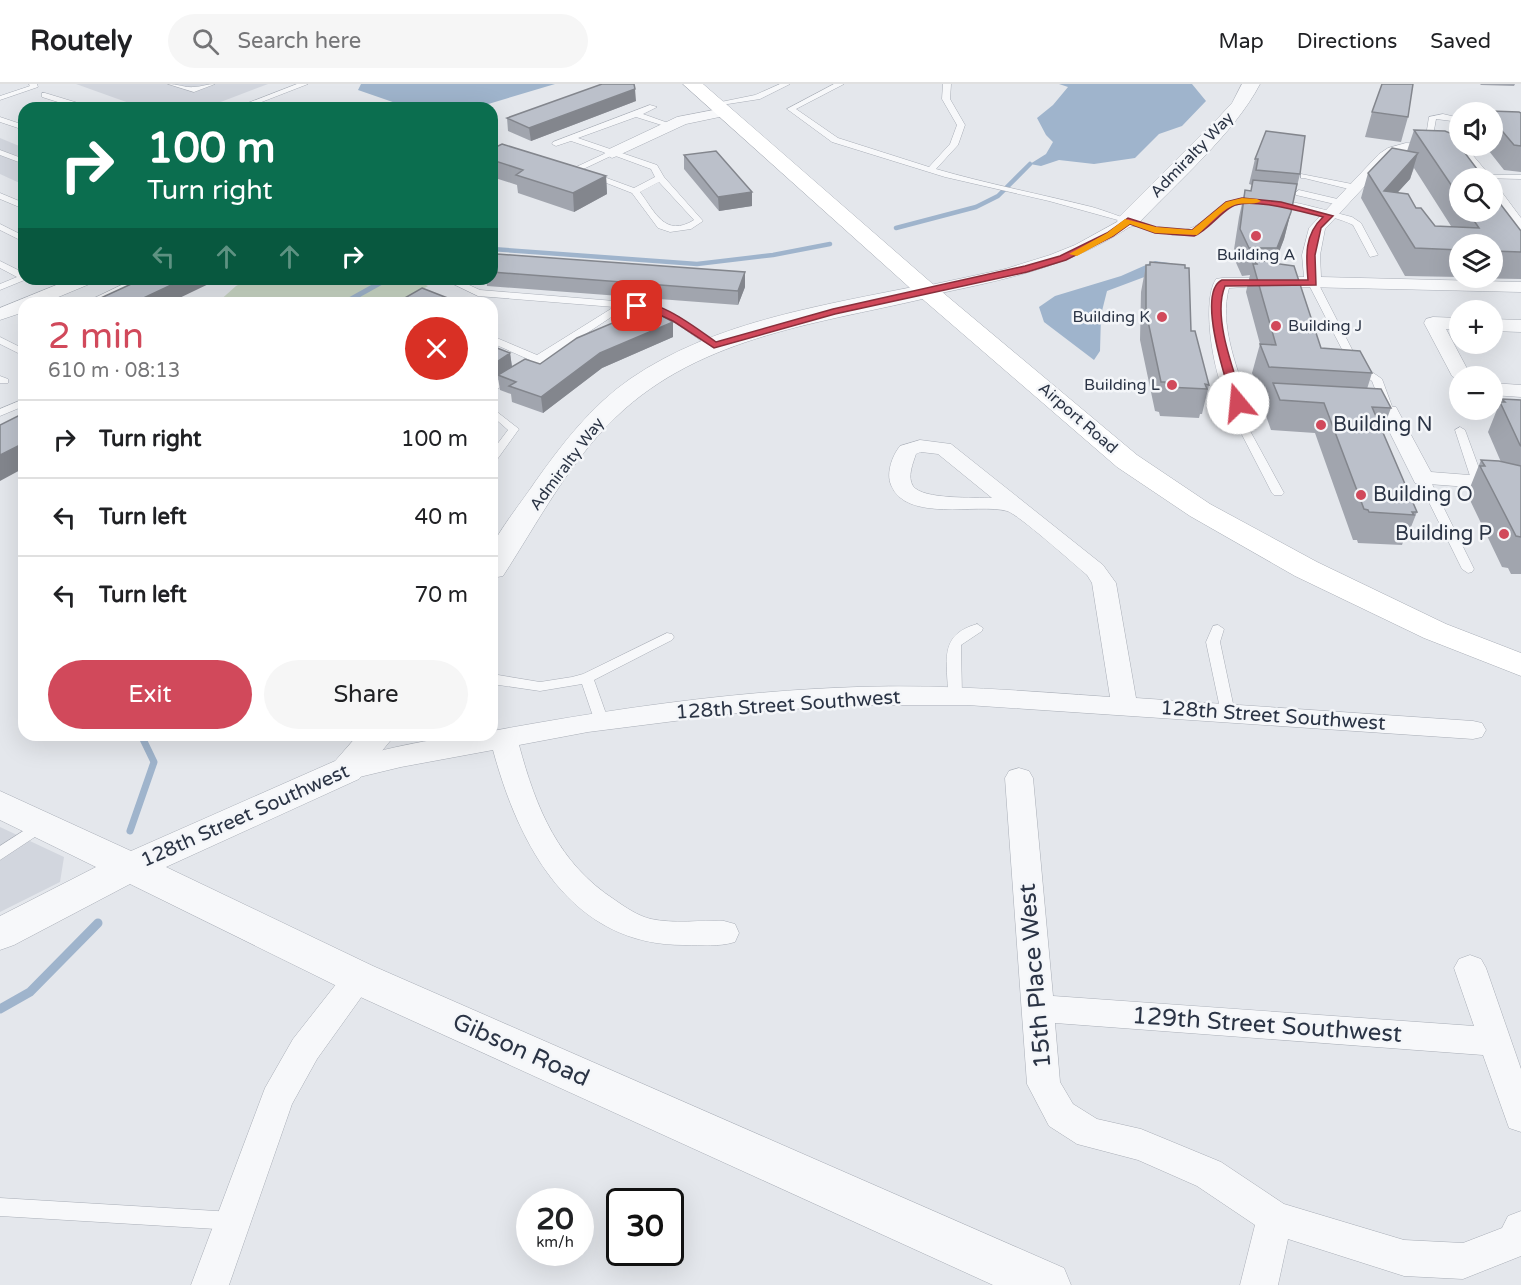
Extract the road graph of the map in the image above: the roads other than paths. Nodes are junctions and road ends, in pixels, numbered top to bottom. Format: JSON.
{"nodes":[{"id":1,"x":33,"y":84,"type":"edge"},
{"id":2,"x":173,"y":84,"type":"edge"},
{"id":3,"x":211,"y":84,"type":"edge"},
{"id":4,"x":304,"y":84,"type":"edge"},
{"id":5,"x":692,"y":84,"type":"edge"},
{"id":6,"x":786,"y":84,"type":"edge"},
{"id":7,"x":840,"y":84,"type":"edge"},
{"id":8,"x":947,"y":84,"type":"edge"},
{"id":9,"x":1251,"y":84,"type":"edge"},
{"id":10,"x":45,"y":95,"type":"dead end"},
{"id":11,"x":0,"y":98,"type":"edge"},
{"id":12,"x":67,"y":102,"type":"edge"},
{"id":13,"x":255,"y":102,"type":"edge"},
{"id":14,"x":652,"y":106,"type":"dead end"},
{"id":15,"x":720,"y":108,"type":"junction"},
{"id":16,"x":636,"y":114,"type":"junction"},
{"id":17,"x":1449,"y":117,"type":"edge"},
{"id":18,"x":0,"y":119,"type":"edge"},
{"id":19,"x":18,"y":126,"type":"edge"},
{"id":20,"x":668,"y":126,"type":"junction"},
{"id":21,"x":571,"y":138,"type":"junction"},
{"id":22,"x":556,"y":144,"type":"dead end"},
{"id":23,"x":1449,"y":144,"type":"edge"},
{"id":24,"x":1427,"y":147,"type":"junction"},
{"id":25,"x":0,"y":152,"type":"edge"},
{"id":26,"x":612,"y":153,"type":"junction"},
{"id":27,"x":18,"y":160,"type":"edge"},
{"id":28,"x":548,"y":161,"type":"edge"},
{"id":29,"x":577,"y":170,"type":"junction"},
{"id":30,"x":931,"y":170,"type":"junction"},
{"id":31,"x":1304,"y":176,"type":"edge"},
{"id":32,"x":1521,"y":177,"type":"edge"},
{"id":33,"x":660,"y":178,"type":"junction"},
{"id":34,"x":1503,"y":180,"type":"edge"},
{"id":35,"x":1357,"y":188,"type":"junction"},
{"id":36,"x":635,"y":191,"type":"junction"},
{"id":37,"x":1299,"y":193,"type":"edge"},
{"id":38,"x":1,"y":197,"type":"edge"},
{"id":39,"x":1342,"y":203,"type":"junction"},
{"id":40,"x":18,"y":204,"type":"edge"},
{"id":41,"x":1503,"y":205,"type":"edge"},
{"id":42,"x":1329,"y":216,"type":"junction"},
{"id":43,"x":1128,"y":221,"type":"junction"},
{"id":44,"x":0,"y":227,"type":"edge"},
{"id":45,"x":1521,"y":229,"type":"edge"},
{"id":46,"x":18,"y":236,"type":"edge"},
{"id":47,"x":1373,"y":255,"type":"dead end"},
{"id":48,"x":0,"y":264,"type":"edge"},
{"id":49,"x":18,"y":274,"type":"edge"},
{"id":50,"x":18,"y":280,"type":"edge"},
{"id":51,"x":1313,"y":283,"type":"junction"},
{"id":52,"x":72,"y":285,"type":"edge"},
{"id":53,"x":129,"y":285,"type":"edge"},
{"id":54,"x":461,"y":285,"type":"edge"},
{"id":55,"x":0,"y":287,"type":"edge"},
{"id":56,"x":1521,"y":287,"type":"edge"},
{"id":57,"x":927,"y":291,"type":"junction"},
{"id":58,"x":504,"y":295,"type":"junction"},
{"id":59,"x":43,"y":297,"type":"edge"},
{"id":60,"x":102,"y":297,"type":"edge"},
{"id":61,"x":498,"y":300,"type":"edge"},
{"id":62,"x":623,"y":305,"type":"junction"},
{"id":63,"x":18,"y":308,"type":"edge"},
{"id":64,"x":0,"y":315,"type":"edge"},
{"id":65,"x":1449,"y":324,"type":"edge"},
{"id":66,"x":1503,"y":325,"type":"edge"},
{"id":67,"x":1521,"y":326,"type":"edge"},
{"id":68,"x":0,"y":340,"type":"edge"},
{"id":69,"x":498,"y":342,"type":"edge"},
{"id":70,"x":714,"y":345,"type":"junction"},
{"id":71,"x":18,"y":350,"type":"edge"},
{"id":72,"x":1449,"y":352,"type":"edge"},
{"id":73,"x":539,"y":360,"type":"junction"},
{"id":74,"x":498,"y":385,"type":"edge"},
{"id":75,"x":1503,"y":390,"type":"edge"},
{"id":76,"x":1521,"y":391,"type":"edge"},
{"id":77,"x":1238,"y":403,"type":"junction"},
{"id":78,"x":18,"y":405,"type":"edge"},
{"id":79,"x":1319,"y":407,"type":"edge"},
{"id":80,"x":1342,"y":409,"type":"edge"},
{"id":81,"x":1389,"y":411,"type":"junction"},
{"id":82,"x":0,"y":413,"type":"edge"},
{"id":83,"x":498,"y":416,"type":"edge"},
{"id":84,"x":1460,"y":430,"type":"dead end"},
{"id":85,"x":498,"y":451,"type":"edge"},
{"id":86,"x":1423,"y":478,"type":"junction"},
{"id":87,"x":1478,"y":482,"type":"junction"},
{"id":88,"x":1521,"y":490,"type":"edge"},
{"id":89,"x":1278,"y":492,"type":"dead end"},
{"id":90,"x":1014,"y":505,"type":"junction"},
{"id":91,"x":501,"y":540,"type":"edge"},
{"id":92,"x":1468,"y":569,"type":"dead end"},
{"id":93,"x":977,"y":628,"type":"dead end"},
{"id":94,"x":1218,"y":629,"type":"dead end"},
{"id":95,"x":667,"y":637,"type":"dead end"},
{"id":96,"x":1521,"y":664,"type":"edge"},
{"id":97,"x":587,"y":678,"type":"junction"},
{"id":98,"x":498,"y":680,"type":"edge"},
{"id":99,"x":955,"y":696,"type":"junction"},
{"id":100,"x":1125,"y":706,"type":"junction"},
{"id":101,"x":1228,"y":713,"type":"junction"},
{"id":102,"x":602,"y":722,"type":"junction"},
{"id":103,"x":1473,"y":730,"type":"dead end"},
{"id":104,"x":504,"y":739,"type":"junction"},
{"id":105,"x":498,"y":740,"type":"edge"},
{"id":106,"x":373,"y":741,"type":"edge"},
{"id":107,"x":493,"y":741,"type":"edge"},
{"id":108,"x":347,"y":770,"type":"junction"},
{"id":109,"x":1019,"y":778,"type":"dead end"},
{"id":110,"x":0,"y":804,"type":"edge"},
{"id":111,"x":42,"y":825,"type":"junction"},
{"id":112,"x":0,"y":854,"type":"edge"},
{"id":113,"x":128,"y":868,"type":"junction"},
{"id":114,"x":724,"y":933,"type":"dead end"},
{"id":115,"x":0,"y":934,"type":"edge"},
{"id":116,"x":1470,"y":968,"type":"dead end"},
{"id":117,"x":359,"y":978,"type":"junction"},
{"id":118,"x":1038,"y":1008,"type":"junction"},
{"id":119,"x":1495,"y":1042,"type":"junction"},
{"id":120,"x":1521,"y":1117,"type":"edge"},
{"id":121,"x":0,"y":1208,"type":"edge"},
{"id":122,"x":1275,"y":1218,"type":"junction"},
{"id":123,"x":233,"y":1221,"type":"junction"},
{"id":124,"x":1521,"y":1228,"type":"edge"},
{"id":125,"x":210,"y":1285,"type":"edge"},
{"id":126,"x":1047,"y":1285,"type":"edge"},
{"id":127,"x":1260,"y":1285,"type":"edge"}],
"edges":[{"from":1,"to":11,"type":"lane"},
{"from":2,"to":3,"type":"lane"},
{"from":4,"to":13,"type":"lane"},
{"from":5,"to":15,"type":"main road","name":"Airport Road"},
{"from":6,"to":15,"type":"lane"},
{"from":7,"to":30,"type":"lane"},
{"from":8,"to":30,"type":"lane"},
{"from":9,"to":43,"type":"street","name":"Admiralty Way"},
{"from":10,"to":12,"type":"lane"},
{"from":14,"to":16,"type":"lane"},
{"from":15,"to":20,"type":"street"},
{"from":15,"to":57,"type":"main road","name":"Airport Road"},
{"from":16,"to":20,"type":"lane"},
{"from":16,"to":21,"type":"lane"},
{"from":17,"to":24,"type":"lane"},
{"from":18,"to":19,"type":"lane"},
{"from":20,"to":26,"type":"street"},
{"from":21,"to":22,"type":"lane"},
{"from":21,"to":26,"type":"lane"},
{"from":23,"to":24,"type":"street"},
{"from":24,"to":35,"type":"street"},
{"from":25,"to":27,"type":"lane"},
{"from":26,"to":29,"type":"lane"},
{"from":26,"to":33,"type":"lane"},
{"from":28,"to":29,"type":"lane"},
{"from":29,"to":36,"type":"lane"},
{"from":30,"to":43,"type":"lane"},
{"from":31,"to":35,"type":"lane"},
{"from":32,"to":34,"type":"lane"},
{"from":33,"to":36,"type":"lane"},
{"from":33,"to":36,"type":"lane"},
{"from":35,"to":39,"type":"street"},
{"from":37,"to":39,"type":"lane"},
{"from":38,"to":40,"type":"lane"},
{"from":39,"to":42,"type":"street"},
{"from":41,"to":45,"type":"street"},
{"from":42,"to":43,"type":"lane"},
{"from":42,"to":47,"type":"lane"},
{"from":42,"to":51,"type":"street"},
{"from":43,"to":57,"type":"street","name":"Admiralty Way"},
{"from":44,"to":46,"type":"lane"},
{"from":48,"to":49,"type":"lane"},
{"from":50,"to":55,"type":"lane"},
{"from":51,"to":56,"type":"street"},
{"from":51,"to":77,"type":"street"},
{"from":51,"to":81,"type":"lane"},
{"from":52,"to":59,"type":"street"},
{"from":53,"to":60,"type":"lane"},
{"from":54,"to":58,"type":"lane"},
{"from":57,"to":70,"type":"street","name":"Admiralty Way"},
{"from":57,"to":96,"type":"main road","name":"Airport Road"},
{"from":58,"to":61,"type":"lane"},
{"from":58,"to":62,"type":"lane"},
{"from":62,"to":70,"type":"lane"},
{"from":62,"to":73,"type":"lane"},
{"from":63,"to":64,"type":"street"},
{"from":65,"to":72,"type":"street"},
{"from":66,"to":67,"type":"street"},
{"from":68,"to":71,"type":"lane"},
{"from":69,"to":73,"type":"lane"},
{"from":70,"to":91,"type":"street","name":"Admiralty Way"},
{"from":73,"to":74,"type":"lane"},
{"from":75,"to":76,"type":"street"},
{"from":77,"to":79,"type":"street"},
{"from":77,"to":89,"type":"lane"},
{"from":78,"to":82,"type":"lane"},
{"from":80,"to":81,"type":"street"},
{"from":81,"to":86,"type":"street"},
{"from":83,"to":85,"type":"lane"},
{"from":84,"to":87,"type":"lane"},
{"from":86,"to":87,"type":"street"},
{"from":86,"to":92,"type":"lane"},
{"from":87,"to":88,"type":"street"},
{"from":90,"to":90,"type":"street"},
{"from":90,"to":100,"type":"street"},
{"from":93,"to":99,"type":"lane"},
{"from":94,"to":101,"type":"lane"},
{"from":95,"to":97,"type":"lane"},
{"from":97,"to":98,"type":"lane"},
{"from":97,"to":102,"type":"lane"},
{"from":99,"to":100,"type":"street","name":"128th Street Southwest"},
{"from":99,"to":102,"type":"street","name":"128th Street Southwest"},
{"from":100,"to":101,"type":"street","name":"128th Street Southwest"},
{"from":101,"to":103,"type":"street","name":"128th Street Southwest"},
{"from":102,"to":104,"type":"street","name":"128th Street Southwest"},
{"from":104,"to":105,"type":"street","name":"128th Street Southwest"},
{"from":104,"to":114,"type":"street"},
{"from":106,"to":108,"type":"street"},
{"from":107,"to":108,"type":"street","name":"128th Street Southwest"},
{"from":108,"to":113,"type":"street","name":"128th Street Southwest"},
{"from":109,"to":118,"type":"street","name":"15th Place West"},
{"from":110,"to":111,"type":"street","name":"Gibson Road"},
{"from":111,"to":112,"type":"lane"},
{"from":111,"to":113,"type":"street","name":"Gibson Road"},
{"from":113,"to":115,"type":"street"},
{"from":113,"to":117,"type":"street","name":"Gibson Road"},
{"from":116,"to":119,"type":"street"},
{"from":117,"to":123,"type":"street"},
{"from":117,"to":126,"type":"street","name":"Gibson Road"},
{"from":118,"to":119,"type":"street","name":"129th Street Southwest"},
{"from":118,"to":122,"type":"street","name":"15th Place West"},
{"from":119,"to":120,"type":"street"},
{"from":121,"to":123,"type":"lane"},
{"from":122,"to":124,"type":"street","name":"15th Place West"},
{"from":122,"to":127,"type":"street"},
{"from":123,"to":125,"type":"street"}]}
